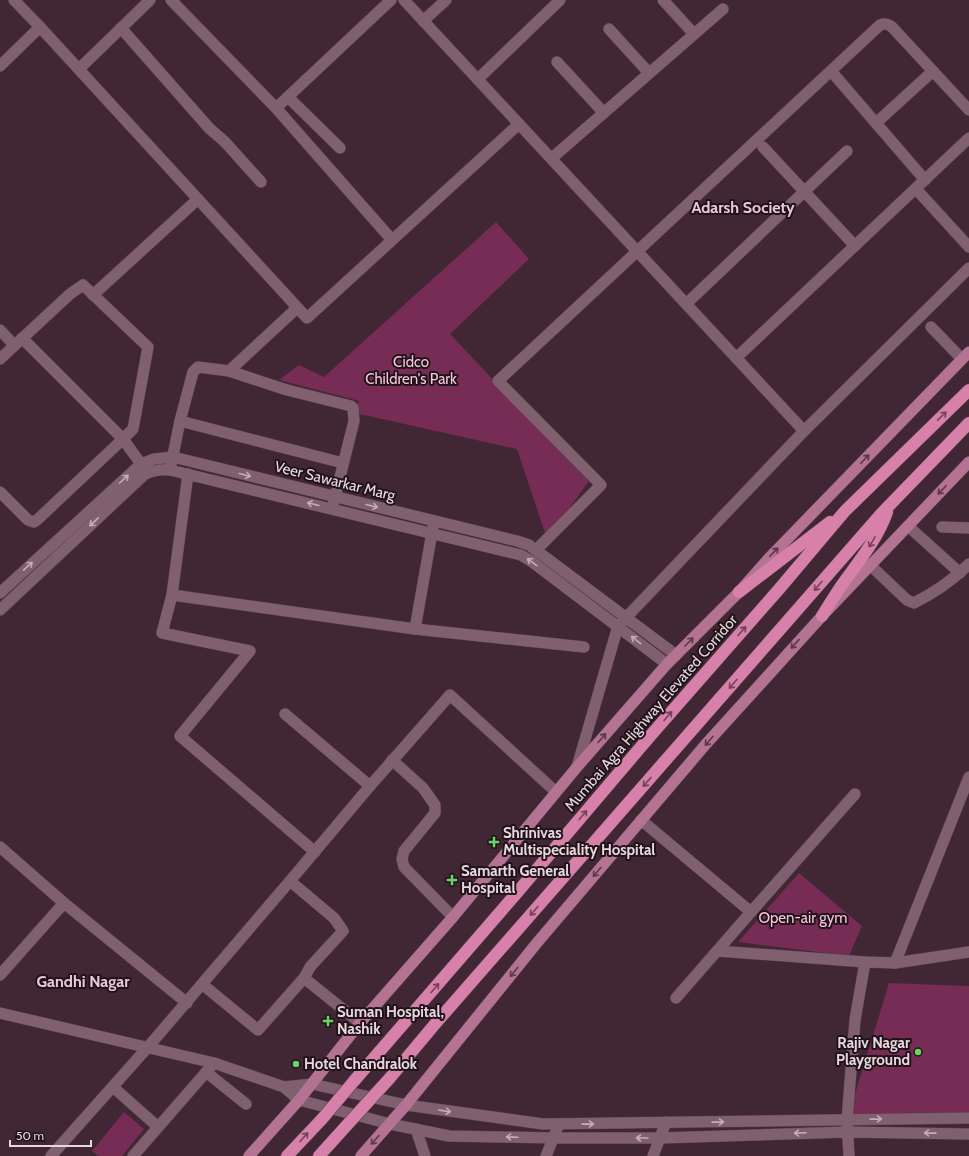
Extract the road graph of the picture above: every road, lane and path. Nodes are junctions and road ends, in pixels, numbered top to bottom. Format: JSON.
{"nodes":[{"id":1,"x":14,"y":0,"type":"edge"},
{"id":2,"x":171,"y":0,"type":"edge"},
{"id":3,"x":391,"y":0,"type":"edge"},
{"id":4,"x":404,"y":0,"type":"edge"},
{"id":5,"x":446,"y":0,"type":"edge"},
{"id":6,"x":560,"y":0,"type":"edge"},
{"id":7,"x":663,"y":0,"type":"edge"},
{"id":8,"x":145,"y":2,"type":"edge"},
{"id":9,"x":723,"y":9,"type":"dead end"},
{"id":10,"x":423,"y":21,"type":"junction"},
{"id":11,"x":40,"y":27,"type":"junction"},
{"id":12,"x":121,"y":28,"type":"junction"},
{"id":13,"x":609,"y":29,"type":"dead end"},
{"id":14,"x":694,"y":34,"type":"junction"},
{"id":15,"x":557,"y":62,"type":"dead end"},
{"id":16,"x":0,"y":66,"type":"edge"},
{"id":17,"x":79,"y":69,"type":"junction"},
{"id":18,"x":831,"y":71,"type":"junction"},
{"id":19,"x":933,"y":71,"type":"junction"},
{"id":20,"x":649,"y":73,"type":"junction"},
{"id":21,"x":478,"y":79,"type":"junction"},
{"id":22,"x":288,"y":97,"type":"junction"},
{"id":23,"x":276,"y":108,"type":"junction"},
{"id":24,"x":969,"y":110,"type":"edge"},
{"id":25,"x":604,"y":113,"type":"junction"},
{"id":26,"x":876,"y":123,"type":"junction"},
{"id":27,"x":518,"y":124,"type":"junction"},
{"id":28,"x":969,"y":138,"type":"edge"},
{"id":29,"x":764,"y":147,"type":"dead end"},
{"id":30,"x":340,"y":148,"type":"dead end"},
{"id":31,"x":848,"y":151,"type":"dead end"},
{"id":32,"x":552,"y":158,"type":"junction"},
{"id":33,"x":925,"y":180,"type":"junction"},
{"id":34,"x":261,"y":182,"type":"dead end"},
{"id":35,"x":916,"y":189,"type":"junction"},
{"id":36,"x":805,"y":192,"type":"junction"},
{"id":37,"x":198,"y":199,"type":"junction"},
{"id":38,"x":392,"y":240,"type":"junction"},
{"id":39,"x":855,"y":246,"type":"junction"},
{"id":40,"x":969,"y":247,"type":"edge"},
{"id":41,"x":638,"y":252,"type":"junction"},
{"id":42,"x":969,"y":268,"type":"edge"},
{"id":43,"x":94,"y":295,"type":"junction"},
{"id":44,"x":686,"y":304,"type":"junction"},
{"id":45,"x":297,"y":308,"type":"junction"},
{"id":46,"x":931,"y":327,"type":"dead end"},
{"id":47,"x":0,"y":330,"type":"edge"},
{"id":48,"x":18,"y":342,"type":"junction"},
{"id":49,"x":965,"y":356,"type":"edge"},
{"id":50,"x":736,"y":358,"type":"junction"},
{"id":51,"x":0,"y":359,"type":"edge"},
{"id":52,"x":229,"y":371,"type":"junction"},
{"id":53,"x":969,"y":390,"type":"edge"},
{"id":54,"x":180,"y":421,"type":"junction"},
{"id":55,"x":969,"y":423,"type":"edge"},
{"id":56,"x":804,"y":431,"type":"junction"},
{"id":57,"x":124,"y":439,"type":"junction"},
{"id":58,"x":173,"y":458,"type":"junction"},
{"id":59,"x":969,"y":462,"type":"edge"},
{"id":60,"x":141,"y":464,"type":"junction"},
{"id":61,"x":343,"y":464,"type":"junction"},
{"id":62,"x":170,"y":470,"type":"junction"},
{"id":63,"x":146,"y":474,"type":"junction"},
{"id":64,"x":188,"y":474,"type":"junction"},
{"id":65,"x":0,"y":492,"type":"edge"},
{"id":66,"x":335,"y":497,"type":"junction"},
{"id":67,"x":888,"y":507,"type":"junction"},
{"id":68,"x":332,"y":509,"type":"junction"},
{"id":69,"x":846,"y":511,"type":"junction"},
{"id":70,"x":434,"y":521,"type":"junction"},
{"id":71,"x":908,"y":526,"type":"junction"},
{"id":72,"x":942,"y":527,"type":"dead end"},
{"id":73,"x":969,"y":528,"type":"edge"},
{"id":74,"x":432,"y":533,"type":"junction"},
{"id":75,"x":536,"y":550,"type":"junction"},
{"id":76,"x":969,"y":564,"type":"edge"},
{"id":77,"x":870,"y":565,"type":"junction"},
{"id":78,"x":960,"y":573,"type":"junction"},
{"id":79,"x":739,"y":592,"type":"junction"},
{"id":80,"x":0,"y":593,"type":"edge"},
{"id":81,"x":172,"y":595,"type":"junction"},
{"id":82,"x":0,"y":610,"type":"edge"},
{"id":83,"x":822,"y":616,"type":"junction"},
{"id":84,"x":626,"y":617,"type":"junction"},
{"id":85,"x":618,"y":626,"type":"junction"},
{"id":86,"x":415,"y":629,"type":"junction"},
{"id":87,"x":584,"y":647,"type":"dead end"},
{"id":88,"x":676,"y":655,"type":"junction"},
{"id":89,"x":667,"y":664,"type":"junction"},
{"id":90,"x":285,"y":714,"type":"dead end"},
{"id":91,"x":392,"y":760,"type":"junction"},
{"id":92,"x":577,"y":767,"type":"junction"},
{"id":93,"x":969,"y":777,"type":"edge"},
{"id":94,"x":370,"y":786,"type":"junction"},
{"id":95,"x":556,"y":792,"type":"junction"},
{"id":96,"x":855,"y":794,"type":"dead end"},
{"id":97,"x":641,"y":820,"type":"junction"},
{"id":98,"x":0,"y":847,"type":"edge"},
{"id":99,"x":315,"y":852,"type":"junction"},
{"id":100,"x":290,"y":881,"type":"junction"},
{"id":101,"x":64,"y":903,"type":"junction"},
{"id":102,"x":751,"y":912,"type":"junction"},
{"id":103,"x":453,"y":917,"type":"junction"},
{"id":104,"x":717,"y":951,"type":"junction"},
{"id":105,"x":969,"y":952,"type":"edge"},
{"id":106,"x":865,"y":962,"type":"junction"},
{"id":107,"x":895,"y":963,"type":"junction"},
{"id":108,"x":0,"y":975,"type":"edge"},
{"id":109,"x":304,"y":978,"type":"junction"},
{"id":110,"x":202,"y":984,"type":"junction"},
{"id":111,"x":676,"y":998,"type":"dead end"},
{"id":112,"x":187,"y":1002,"type":"junction"},
{"id":113,"x":0,"y":1013,"type":"edge"},
{"id":114,"x":360,"y":1023,"type":"junction"},
{"id":115,"x":148,"y":1047,"type":"junction"},
{"id":116,"x":214,"y":1063,"type":"junction"},
{"id":117,"x":206,"y":1072,"type":"junction"},
{"id":118,"x":312,"y":1084,"type":"junction"},
{"id":119,"x":113,"y":1087,"type":"junction"},
{"id":120,"x":284,"y":1087,"type":"junction"},
{"id":121,"x":299,"y":1100,"type":"junction"},
{"id":122,"x":246,"y":1104,"type":"dead end"},
{"id":123,"x":406,"y":1105,"type":"junction"},
{"id":124,"x":969,"y":1118,"type":"edge"},
{"id":125,"x":847,"y":1120,"type":"junction"},
{"id":126,"x":666,"y":1122,"type":"junction"},
{"id":127,"x":390,"y":1124,"type":"junction"},
{"id":128,"x":559,"y":1124,"type":"junction"},
{"id":129,"x":158,"y":1127,"type":"junction"},
{"id":130,"x":416,"y":1129,"type":"junction"},
{"id":131,"x":847,"y":1132,"type":"junction"},
{"id":132,"x":969,"y":1134,"type":"edge"},
{"id":133,"x":554,"y":1138,"type":"junction"},
{"id":134,"x":660,"y":1138,"type":"junction"},
{"id":135,"x":51,"y":1156,"type":"edge"},
{"id":136,"x":133,"y":1156,"type":"edge"},
{"id":137,"x":249,"y":1156,"type":"edge"},
{"id":138,"x":287,"y":1156,"type":"edge"},
{"id":139,"x":318,"y":1156,"type":"edge"},
{"id":140,"x":361,"y":1156,"type":"edge"},
{"id":141,"x":425,"y":1156,"type":"edge"},
{"id":142,"x":546,"y":1156,"type":"edge"},
{"id":143,"x":653,"y":1156,"type":"edge"},
{"id":144,"x":849,"y":1156,"type":"edge"}],
"edges":[{"from":1,"to":11,"type":"street"},
{"from":2,"to":23,"type":"street"},
{"from":3,"to":22,"type":"street"},
{"from":4,"to":10,"type":"street"},
{"from":5,"to":10,"type":"street"},
{"from":6,"to":21,"type":"street"},
{"from":7,"to":14,"type":"street"},
{"from":8,"to":12,"type":"street"},
{"from":9,"to":14,"type":"street"},
{"from":10,"to":21,"type":"street"},
{"from":11,"to":16,"type":"street"},
{"from":11,"to":17,"type":"street"},
{"from":12,"to":17,"type":"street"},
{"from":12,"to":34,"type":"street"},
{"from":13,"to":20,"type":"street"},
{"from":14,"to":20,"type":"street"},
{"from":15,"to":25,"type":"street"},
{"from":17,"to":37,"type":"street"},
{"from":18,"to":19,"type":"street"},
{"from":18,"to":26,"type":"street"},
{"from":18,"to":41,"type":"street"},
{"from":19,"to":24,"type":"street"},
{"from":19,"to":26,"type":"street"},
{"from":20,"to":25,"type":"street"},
{"from":21,"to":27,"type":"street"},
{"from":22,"to":23,"type":"street"},
{"from":22,"to":30,"type":"street"},
{"from":23,"to":38,"type":"street"},
{"from":25,"to":32,"type":"street"},
{"from":26,"to":33,"type":"street"},
{"from":27,"to":32,"type":"street"},
{"from":27,"to":38,"type":"street"},
{"from":28,"to":33,"type":"street"},
{"from":29,"to":36,"type":"street"},
{"from":31,"to":36,"type":"street"},
{"from":32,"to":41,"type":"street"},
{"from":33,"to":35,"type":"street"},
{"from":35,"to":39,"type":"street"},
{"from":35,"to":40,"type":"street"},
{"from":36,"to":39,"type":"street"},
{"from":36,"to":44,"type":"street"},
{"from":37,"to":43,"type":"street"},
{"from":37,"to":45,"type":"street"},
{"from":38,"to":45,"type":"street"},
{"from":39,"to":50,"type":"street"},
{"from":41,"to":44,"type":"street"},
{"from":41,"to":75,"type":"street"},
{"from":42,"to":56,"type":"street"},
{"from":43,"to":48,"type":"street"},
{"from":43,"to":57,"type":"street"},
{"from":44,"to":50,"type":"street"},
{"from":45,"to":52,"type":"street"},
{"from":46,"to":49,"type":"street"},
{"from":47,"to":48,"type":"street"},
{"from":48,"to":51,"type":"street"},
{"from":48,"to":57,"type":"street"},
{"from":79,"to":49,"type":"main road","one_way":true},
{"from":50,"to":56,"type":"street"},
{"from":52,"to":54,"type":"street"},
{"from":52,"to":61,"type":"street"},
{"from":69,"to":53,"type":"highway","name":"Mumbai Agra Highway Elevated Corridor","one_way":true},
{"from":54,"to":58,"type":"street"},
{"from":54,"to":61,"type":"street"},
{"from":55,"to":67,"type":"highway"},
{"from":56,"to":84,"type":"street"},
{"from":57,"to":60,"type":"street"},
{"from":57,"to":65,"type":"street"},
{"from":58,"to":60,"type":"street","name":"Veer Sawarkar Marg"},
{"from":58,"to":62,"type":"street"},
{"from":58,"to":66,"type":"street","name":"Veer Sawarkar Marg","one_way":true},
{"from":59,"to":71,"type":"main road","one_way":true},
{"from":60,"to":63,"type":"street"},
{"from":80,"to":60,"type":"street","name":"Veer Sawarkar Marg","one_way":true},
{"from":61,"to":66,"type":"street"},
{"from":62,"to":63,"type":"street","name":"Veer Sawarkar Marg"},
{"from":62,"to":64,"type":"street","name":"Veer Sawarkar Marg"},
{"from":63,"to":82,"type":"street","one_way":true},
{"from":68,"to":64,"type":"street","name":"Veer Sawarkar Marg","one_way":true},
{"from":64,"to":81,"type":"street"},
{"from":66,"to":68,"type":"street"},
{"from":66,"to":70,"type":"street","name":"Veer Sawarkar Marg","one_way":true},
{"from":67,"to":83,"type":"highway","one_way":true},
{"from":67,"to":139,"type":"highway","one_way":true,"bridge":true},
{"from":68,"to":74,"type":"street","name":"Veer Sawarkar Marg"},
{"from":69,"to":79,"type":"highway"},
{"from":138,"to":69,"type":"highway","name":"Mumbai Agra Highway Elevated Corridor","one_way":true,"bridge":true},
{"from":70,"to":74,"type":"street"},
{"from":70,"to":75,"type":"street","name":"Veer Sawarkar Marg"},
{"from":71,"to":77,"type":"main road"},
{"from":71,"to":78,"type":"street"},
{"from":72,"to":73,"type":"street"},
{"from":85,"to":74,"type":"street","name":"Veer Sawarkar Marg","one_way":true},
{"from":74,"to":86,"type":"street"},
{"from":75,"to":84,"type":"street","name":"Veer Sawarkar Marg"},
{"from":76,"to":78,"type":"street"},
{"from":77,"to":78,"type":"street"},
{"from":77,"to":83,"type":"main road"},
{"from":88,"to":79,"type":"main road","one_way":true},
{"from":81,"to":86,"type":"street"},
{"from":81,"to":99,"type":"street"},
{"from":83,"to":97,"type":"main road","one_way":true},
{"from":84,"to":85,"type":"street"},
{"from":84,"to":88,"type":"street","name":"Veer Sawarkar Marg"},
{"from":89,"to":85,"type":"street","name":"Veer Sawarkar Marg","one_way":true},
{"from":85,"to":92,"type":"street"},
{"from":86,"to":87,"type":"street"},
{"from":88,"to":89,"type":"main road"},
{"from":92,"to":89,"type":"main road","one_way":true},
{"from":90,"to":94,"type":"street"},
{"from":91,"to":94,"type":"street"},
{"from":91,"to":95,"type":"street"},
{"from":91,"to":103,"type":"street"},
{"from":92,"to":95,"type":"main road"},
{"from":93,"to":107,"type":"street"},
{"from":94,"to":99,"type":"street"},
{"from":95,"to":103,"type":"main road"},
{"from":96,"to":102,"type":"street"},
{"from":97,"to":102,"type":"street"},
{"from":97,"to":123,"type":"main road","one_way":true},
{"from":98,"to":101,"type":"street"},
{"from":99,"to":100,"type":"street"},
{"from":100,"to":109,"type":"street"},
{"from":100,"to":110,"type":"street"},
{"from":101,"to":108,"type":"street"},
{"from":101,"to":112,"type":"street"},
{"from":102,"to":104,"type":"street"},
{"from":103,"to":114,"type":"main road"},
{"from":104,"to":106,"type":"street"},
{"from":104,"to":111,"type":"street"},
{"from":105,"to":107,"type":"street"},
{"from":106,"to":107,"type":"street"},
{"from":106,"to":125,"type":"street"},
{"from":109,"to":110,"type":"street"},
{"from":109,"to":114,"type":"street"},
{"from":110,"to":112,"type":"street"},
{"from":112,"to":115,"type":"street"},
{"from":113,"to":115,"type":"street"},
{"from":114,"to":118,"type":"main road"},
{"from":115,"to":116,"type":"street"},
{"from":115,"to":119,"type":"street"},
{"from":116,"to":117,"type":"street"},
{"from":116,"to":120,"type":"street"},
{"from":117,"to":122,"type":"street"},
{"from":117,"to":129,"type":"street"},
{"from":118,"to":120,"type":"street"},
{"from":118,"to":121,"type":"main road"},
{"from":118,"to":123,"type":"street"},
{"from":119,"to":129,"type":"street"},
{"from":119,"to":135,"type":"street"},
{"from":120,"to":121,"type":"street"},
{"from":121,"to":127,"type":"street"},
{"from":121,"to":137,"type":"main road"},
{"from":123,"to":127,"type":"main road"},
{"from":123,"to":128,"type":"street","one_way":true},
{"from":125,"to":124,"type":"street","one_way":true},
{"from":126,"to":125,"type":"street","one_way":true},
{"from":125,"to":131,"type":"street"},
{"from":128,"to":126,"type":"street","one_way":true},
{"from":126,"to":134,"type":"street"},
{"from":127,"to":130,"type":"street"},
{"from":127,"to":140,"type":"main road","one_way":true},
{"from":128,"to":133,"type":"street"},
{"from":129,"to":136,"type":"street"},
{"from":133,"to":130,"type":"street","one_way":true},
{"from":130,"to":141,"type":"street"},
{"from":132,"to":131,"type":"street","one_way":true},
{"from":131,"to":134,"type":"street","one_way":true},
{"from":131,"to":144,"type":"street"},
{"from":134,"to":133,"type":"street","one_way":true},
{"from":133,"to":142,"type":"street"},
{"from":134,"to":143,"type":"street"}]}
